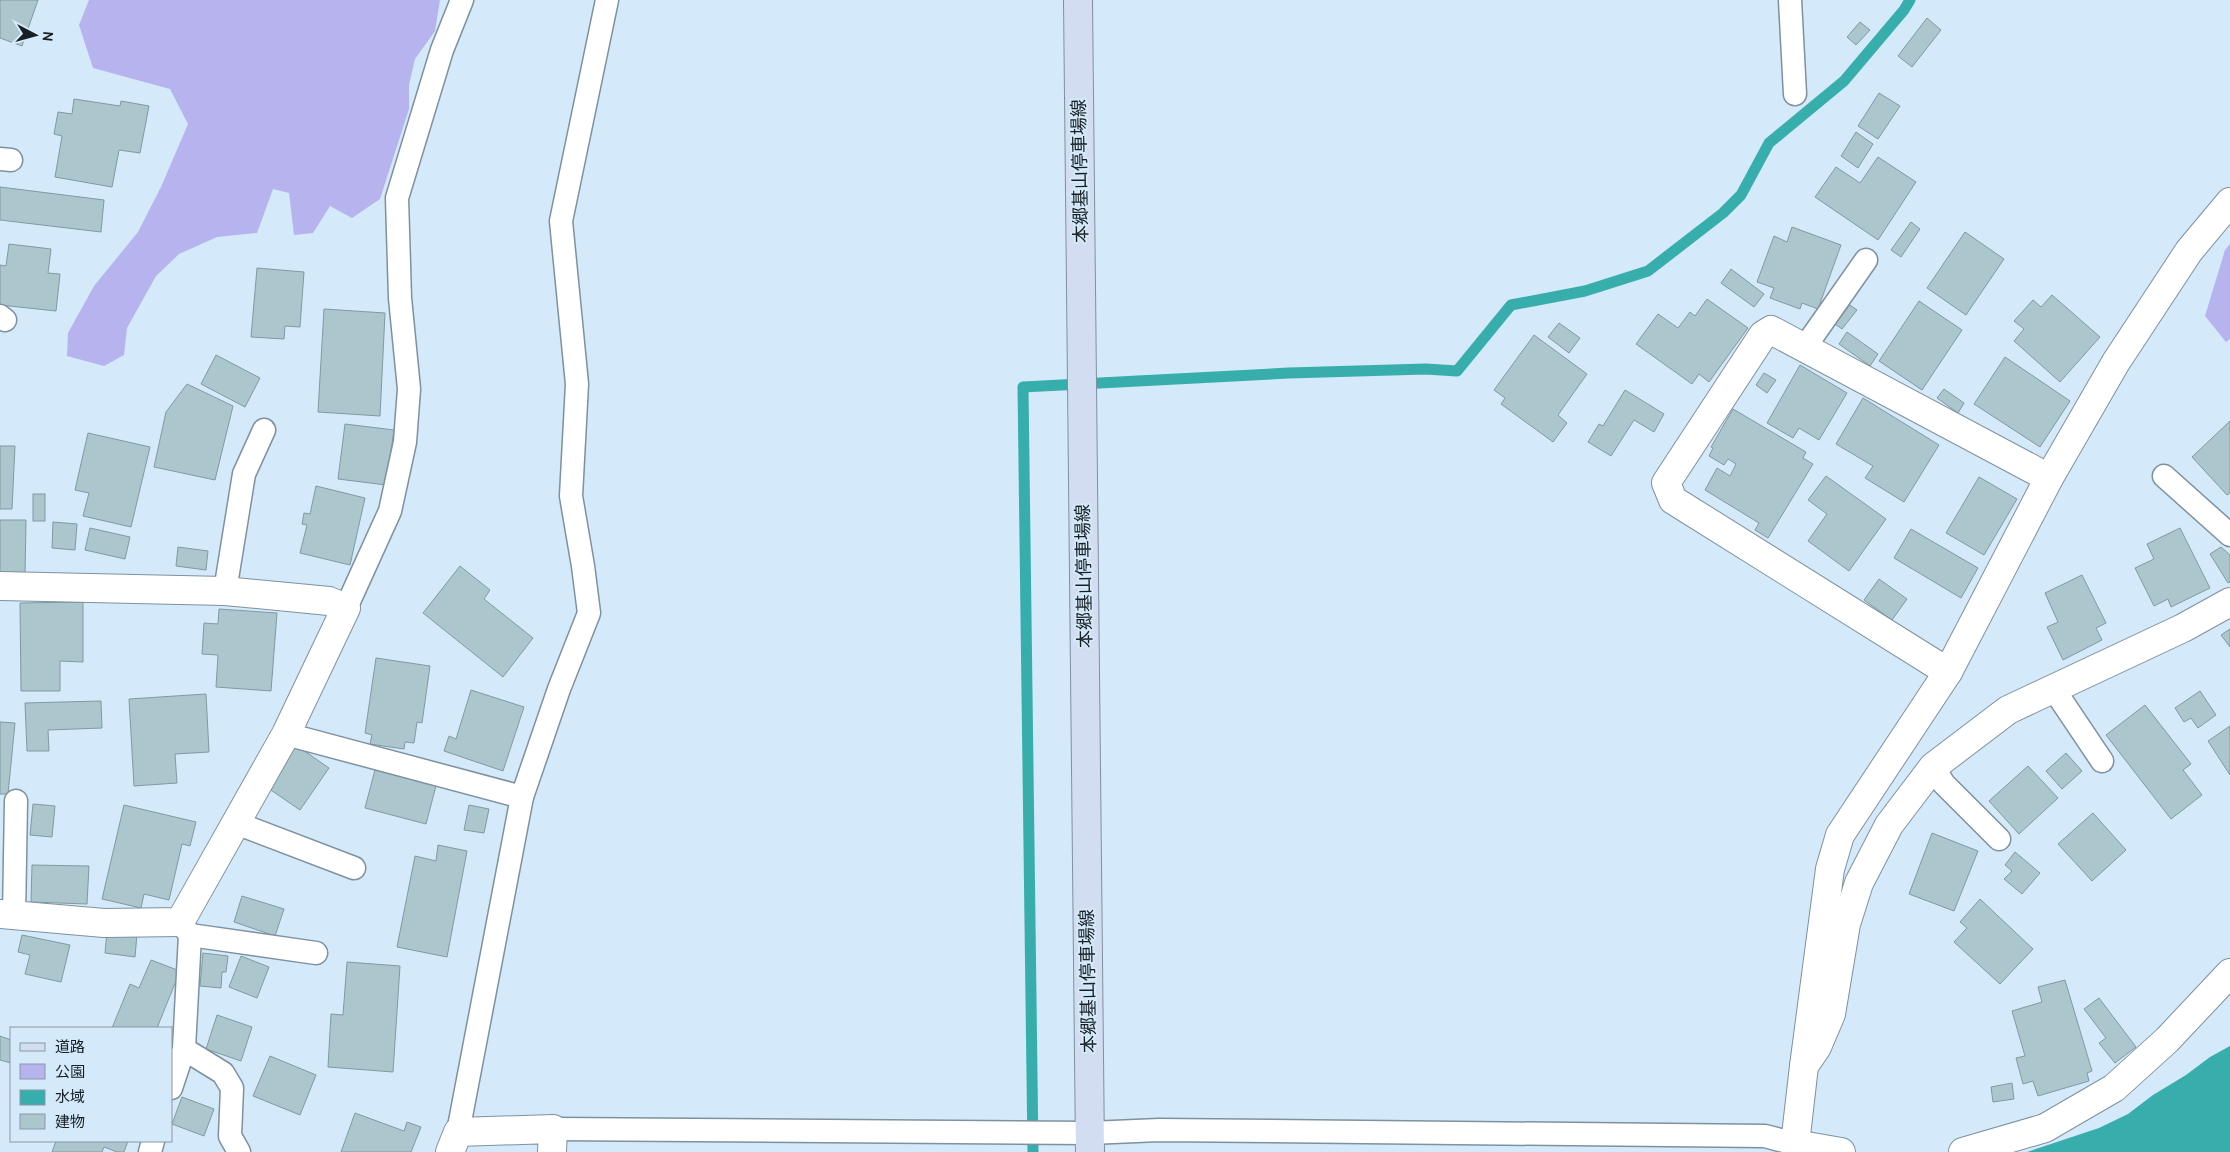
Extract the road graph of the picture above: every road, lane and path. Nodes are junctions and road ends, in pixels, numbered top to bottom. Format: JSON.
{"nodes":[{"id":1,"x":462,"y":0,"type":"edge"},
{"id":2,"x":607,"y":0,"type":"edge"},
{"id":3,"x":1078,"y":0,"type":"edge"},
{"id":4,"x":1790,"y":0,"type":"edge"},
{"id":5,"x":1796,"y":94,"type":"dead end"},
{"id":6,"x":2230,"y":202,"type":"edge"},
{"id":7,"x":1866,"y":260,"type":"dead end"},
{"id":8,"x":1805,"y":347,"type":"junction"},
{"id":9,"x":264,"y":430,"type":"dead end"},
{"id":10,"x":2164,"y":476,"type":"dead end"},
{"id":11,"x":2049,"y":478,"type":"junction"},
{"id":12,"x":2230,"y":535,"type":"edge"},
{"id":13,"x":0,"y":586,"type":"edge"},
{"id":14,"x":225,"y":591,"type":"junction"},
{"id":15,"x":2230,"y":602,"type":"edge"},
{"id":16,"x":346,"y":608,"type":"junction"},
{"id":17,"x":1948,"y":672,"type":"junction"},
{"id":18,"x":2054,"y":688,"type":"junction"},
{"id":19,"x":286,"y":734,"type":"junction"},
{"id":20,"x":2102,"y":761,"type":"dead end"},
{"id":21,"x":1933,"y":767,"type":"junction"},
{"id":22,"x":522,"y":797,"type":"junction"},
{"id":23,"x":16,"y":801,"type":"dead end"},
{"id":24,"x":236,"y":823,"type":"junction"},
{"id":25,"x":1999,"y":839,"type":"dead end"},
{"id":26,"x":354,"y":868,"type":"dead end"},
{"id":27,"x":7,"y":915,"type":"edge"},
{"id":28,"x":185,"y":928,"type":"junction"},
{"id":29,"x":316,"y":953,"type":"dead end"},
{"id":30,"x":2230,"y":973,"type":"edge"},
{"id":31,"x":184,"y":1050,"type":"junction"},
{"id":32,"x":1804,"y":1066,"type":"junction"},
{"id":33,"x":172,"y":1085,"type":"edge"},
{"id":34,"x":552,"y":1141,"type":"edge"},
{"id":35,"x":454,"y":1142,"type":"edge"},
{"id":36,"x":1090,"y":1142,"type":"edge"},
{"id":37,"x":1795,"y":1144,"type":"junction"},
{"id":38,"x":239,"y":1152,"type":"edge"},
{"id":39,"x":1841,"y":1152,"type":"edge"},
{"id":40,"x":1963,"y":1152,"type":"edge"}],
"edges":[{"from":1,"to":16,"type":"lane"},
{"from":2,"to":22,"type":"lane"},
{"from":3,"to":36,"type":"main road","name":"本郷基山停車場線"},
{"from":4,"to":5,"type":"lane"},
{"from":6,"to":11,"type":"street"},
{"from":7,"to":8,"type":"lane"},
{"from":8,"to":11,"type":"street"},
{"from":8,"to":17,"type":"street"},
{"from":9,"to":14,"type":"lane"},
{"from":10,"to":12,"type":"lane"},
{"from":11,"to":17,"type":"street"},
{"from":13,"to":14,"type":"street"},
{"from":14,"to":16,"type":"street"},
{"from":15,"to":18,"type":"street"},
{"from":16,"to":19,"type":"street"},
{"from":17,"to":32,"type":"street"},
{"from":18,"to":20,"type":"lane"},
{"from":18,"to":21,"type":"street"},
{"from":19,"to":22,"type":"lane"},
{"from":19,"to":24,"type":"street"},
{"from":21,"to":25,"type":"lane"},
{"from":21,"to":32,"type":"street"},
{"from":22,"to":35,"type":"lane"},
{"from":23,"to":27,"type":"lane"},
{"from":24,"to":26,"type":"lane"},
{"from":24,"to":28,"type":"street"},
{"from":27,"to":28,"type":"street"},
{"from":28,"to":29,"type":"lane"},
{"from":28,"to":31,"type":"lane"},
{"from":30,"to":40,"type":"street"},
{"from":31,"to":33,"type":"lane"},
{"from":31,"to":38,"type":"lane"},
{"from":32,"to":37,"type":"street"},
{"from":34,"to":35,"type":"street"},
{"from":34,"to":36,"type":"lane"},
{"from":36,"to":37,"type":"lane"},
{"from":37,"to":39,"type":"street"}]}
